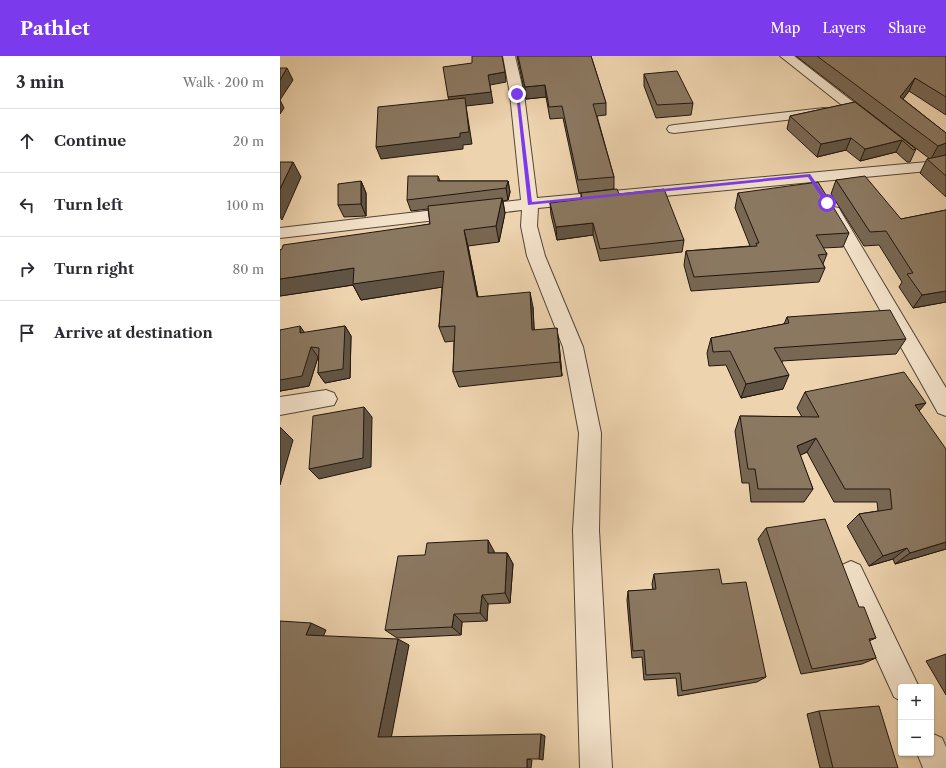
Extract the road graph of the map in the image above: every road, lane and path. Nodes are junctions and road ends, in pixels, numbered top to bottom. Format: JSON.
{"nodes":[{"id":1,"x":509,"y":56,"type":"edge"},
{"id":2,"x":786,"y":56,"type":"edge"},
{"id":3,"x":854,"y":109,"type":"junction"},
{"id":4,"x":674,"y":129,"type":"dead end"},
{"id":5,"x":885,"y":132,"type":"edge"},
{"id":6,"x":910,"y":152,"type":"edge"},
{"id":7,"x":946,"y":161,"type":"edge"},
{"id":8,"x":928,"y":166,"type":"junction"},
{"id":9,"x":810,"y":176,"type":"junction"},
{"id":10,"x":530,"y":204,"type":"junction"},
{"id":11,"x":280,"y":233,"type":"edge"},
{"id":12,"x":326,"y":399,"type":"dead end"},
{"id":13,"x":280,"y":406,"type":"edge"},
{"id":14,"x":946,"y":407,"type":"edge"},
{"id":15,"x":852,"y":574,"type":"dead end"},
{"id":16,"x":903,"y":684,"type":"edge"},
{"id":17,"x":934,"y":756,"type":"edge"},
{"id":18,"x":596,"y":768,"type":"edge"},
{"id":19,"x":939,"y":768,"type":"edge"}],
"edges":[{"from":1,"to":10,"type":"street"},
{"from":2,"to":3,"type":"street"},
{"from":3,"to":4,"type":"street"},
{"from":3,"to":5,"type":"street"},
{"from":6,"to":8,"type":"street"},
{"from":7,"to":8,"type":"street"},
{"from":8,"to":9,"type":"street"},
{"from":9,"to":10,"type":"street"},
{"from":9,"to":14,"type":"street"},
{"from":10,"to":11,"type":"street"},
{"from":10,"to":18,"type":"street"},
{"from":12,"to":13,"type":"street"},
{"from":15,"to":16,"type":"street"},
{"from":17,"to":19,"type":"street"}]}
